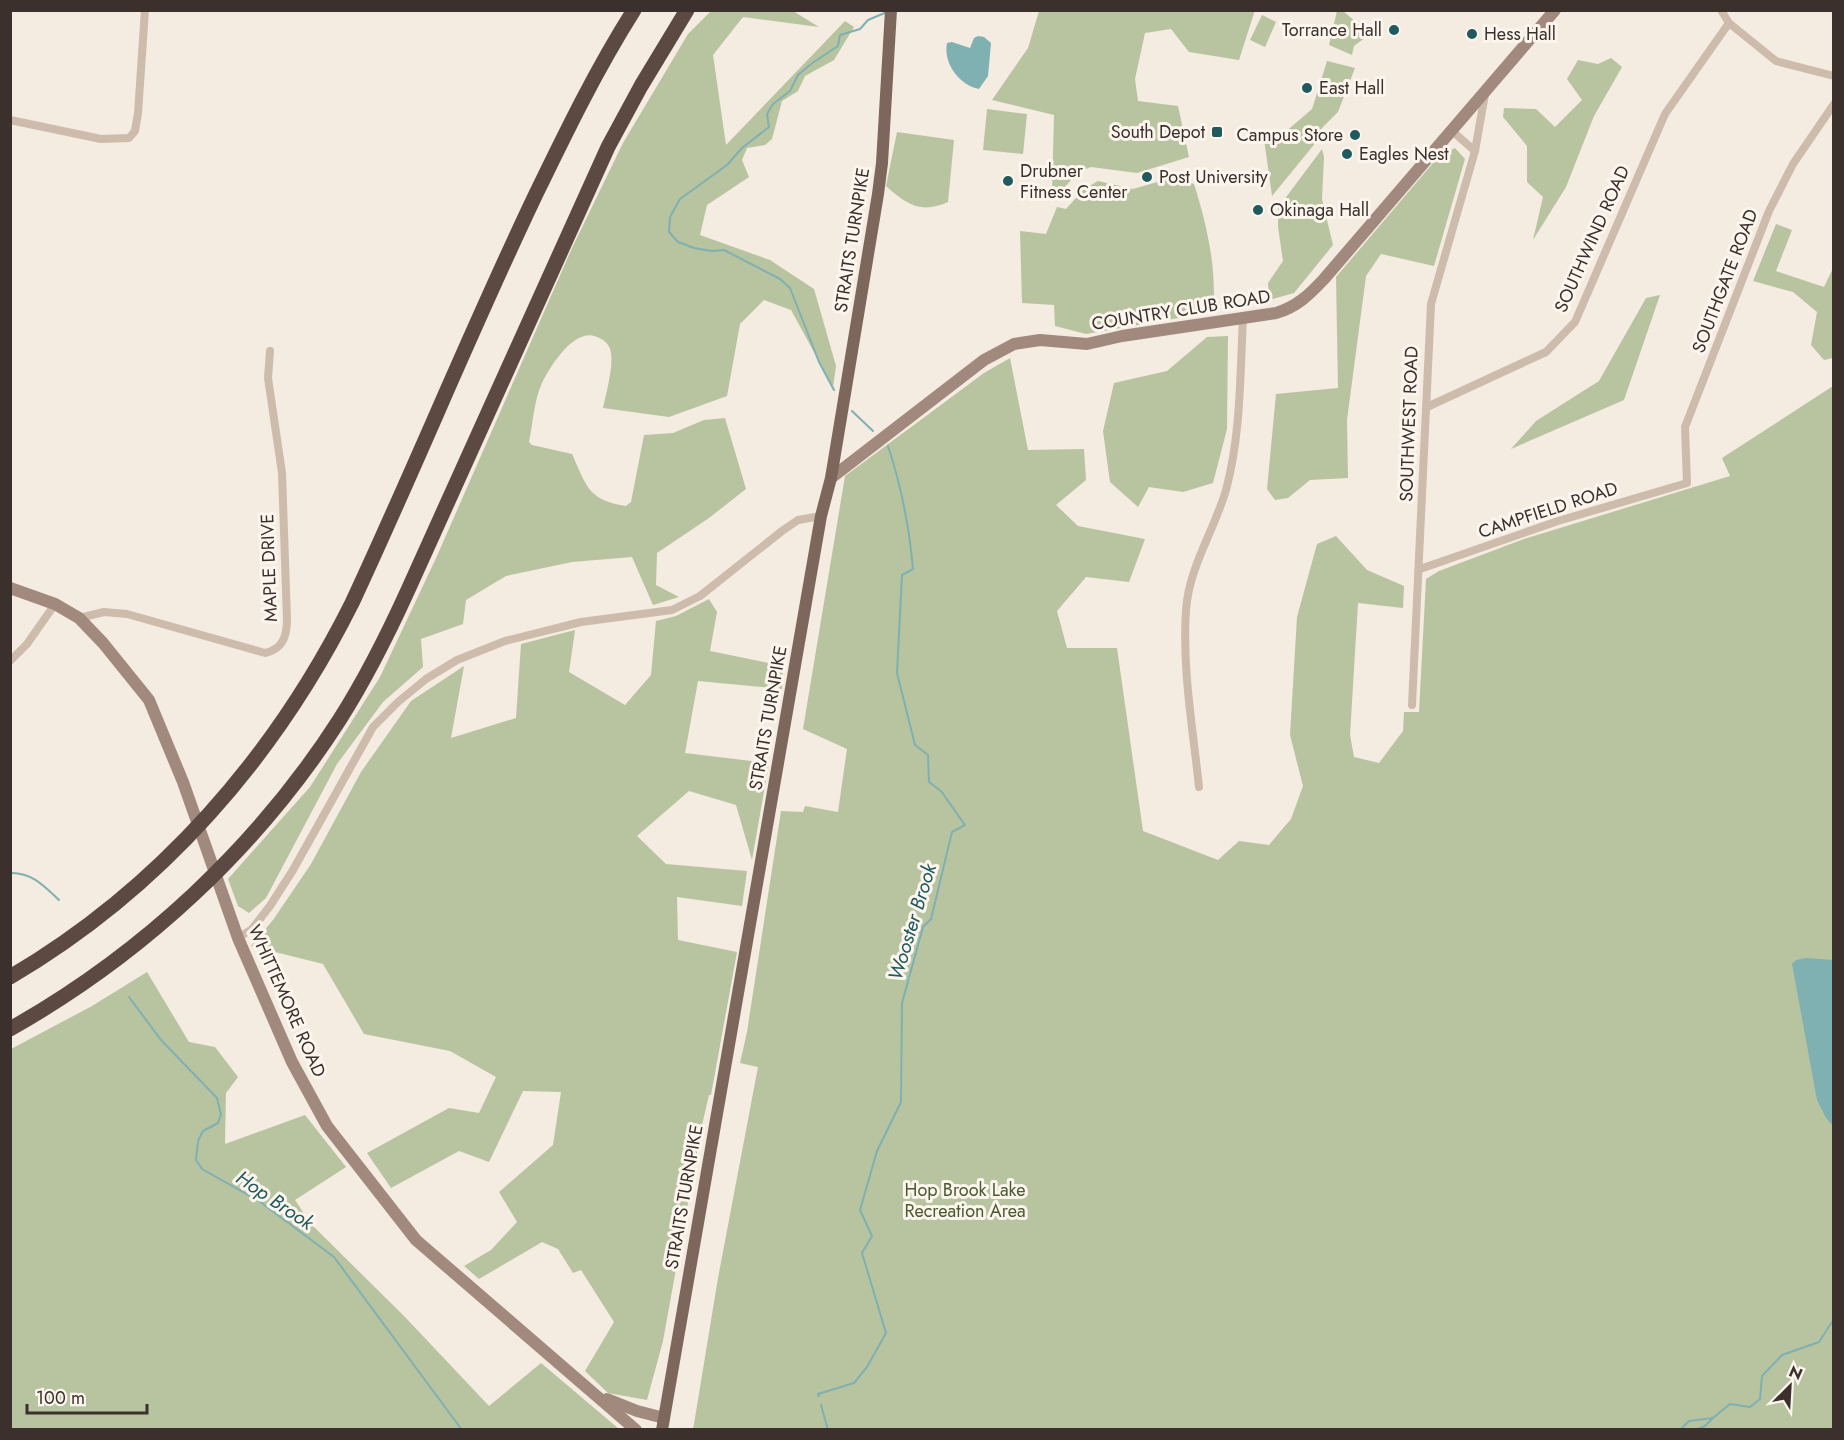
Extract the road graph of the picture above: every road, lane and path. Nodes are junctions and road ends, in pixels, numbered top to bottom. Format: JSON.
{"nodes":[{"id":1,"x":145,"y":10,"type":"edge"},
{"id":2,"x":634,"y":10,"type":"edge"},
{"id":3,"x":687,"y":10,"type":"edge"},
{"id":4,"x":698,"y":10,"type":"edge"},
{"id":5,"x":1555,"y":10,"type":"edge"},
{"id":6,"x":1720,"y":10,"type":"edge"},
{"id":7,"x":891,"y":13,"type":"edge"},
{"id":8,"x":1729,"y":23,"type":"junction"},
{"id":9,"x":1833,"y":76,"type":"edge"},
{"id":10,"x":641,"y":86,"type":"junction"},
{"id":11,"x":1485,"y":93,"type":"junction"},
{"id":12,"x":1833,"y":104,"type":"edge"},
{"id":13,"x":10,"y":120,"type":"edge"},
{"id":14,"x":1452,"y":131,"type":"junction"},
{"id":15,"x":1475,"y":151,"type":"junction"},
{"id":16,"x":1243,"y":318,"type":"junction"},
{"id":17,"x":270,"y":351,"type":"dead end"},
{"id":18,"x":1427,"y":407,"type":"junction"},
{"id":19,"x":831,"y":478,"type":"junction"},
{"id":20,"x":1687,"y":483,"type":"joint"},
{"id":21,"x":821,"y":516,"type":"junction"},
{"id":22,"x":1420,"y":569,"type":"junction"},
{"id":23,"x":10,"y":588,"type":"edge"},
{"id":24,"x":55,"y":604,"type":"junction"},
{"id":25,"x":79,"y":618,"type":"junction"},
{"id":26,"x":10,"y":662,"type":"edge"},
{"id":27,"x":1412,"y":705,"type":"dead end"},
{"id":28,"x":1198,"y":788,"type":"dead end"},
{"id":29,"x":238,"y":938,"type":"junction"},
{"id":30,"x":10,"y":977,"type":"edge"},
{"id":31,"x":10,"y":1029,"type":"edge"},
{"id":32,"x":597,"y":1395,"type":"junction"},
{"id":33,"x":663,"y":1424,"type":"edge"},
{"id":34,"x":636,"y":1430,"type":"edge"}],
"edges":[{"from":1,"to":13,"type":"street"},
{"from":2,"to":30,"type":"highway"},
{"from":3,"to":10,"type":"highway"},
{"from":4,"to":10,"type":"highway"},
{"from":5,"to":11,"type":"main road","name":"COUNTRY CLUB ROAD"},
{"from":6,"to":8,"type":"street"},
{"from":7,"to":19,"type":"main road","name":"STRAITS TURNPIKE"},
{"from":8,"to":9,"type":"street"},
{"from":8,"to":18,"type":"street","name":"SOUTHWIND ROAD"},
{"from":10,"to":31,"type":"highway"},
{"from":11,"to":14,"type":"main road","name":"COUNTRY CLUB ROAD"},
{"from":11,"to":15,"type":"street","name":"SOUTHWEST ROAD"},
{"from":12,"to":20,"type":"street","name":"SOUTHGATE ROAD"},
{"from":14,"to":15,"type":"street"},
{"from":14,"to":16,"type":"main road","name":"COUNTRY CLUB ROAD"},
{"from":15,"to":18,"type":"street","name":"SOUTHWEST ROAD"},
{"from":16,"to":19,"type":"main road","name":"COUNTRY CLUB ROAD"},
{"from":16,"to":28,"type":"street"},
{"from":17,"to":25,"type":"street","name":"MAPLE DRIVE"},
{"from":18,"to":22,"type":"street","name":"SOUTHWEST ROAD"},
{"from":19,"to":21,"type":"main road","name":"STRAITS TURNPIKE"},
{"from":20,"to":22,"type":"street","name":"CAMPFIELD ROAD"},
{"from":21,"to":29,"type":"street"},
{"from":21,"to":33,"type":"main road","name":"STRAITS TURNPIKE"},
{"from":22,"to":27,"type":"street","name":"SOUTHWEST ROAD"},
{"from":23,"to":24,"type":"main road","name":"WHITTEMORE ROAD"},
{"from":24,"to":25,"type":"main road","name":"WHITTEMORE ROAD"},
{"from":24,"to":26,"type":"street"},
{"from":25,"to":29,"type":"main road","name":"WHITTEMORE ROAD"},
{"from":29,"to":32,"type":"main road","name":"WHITTEMORE ROAD"},
{"from":32,"to":33,"type":"main road","name":"WHITTEMORE ROAD"},
{"from":32,"to":34,"type":"main road","name":"WHITTEMORE ROAD"}]}
